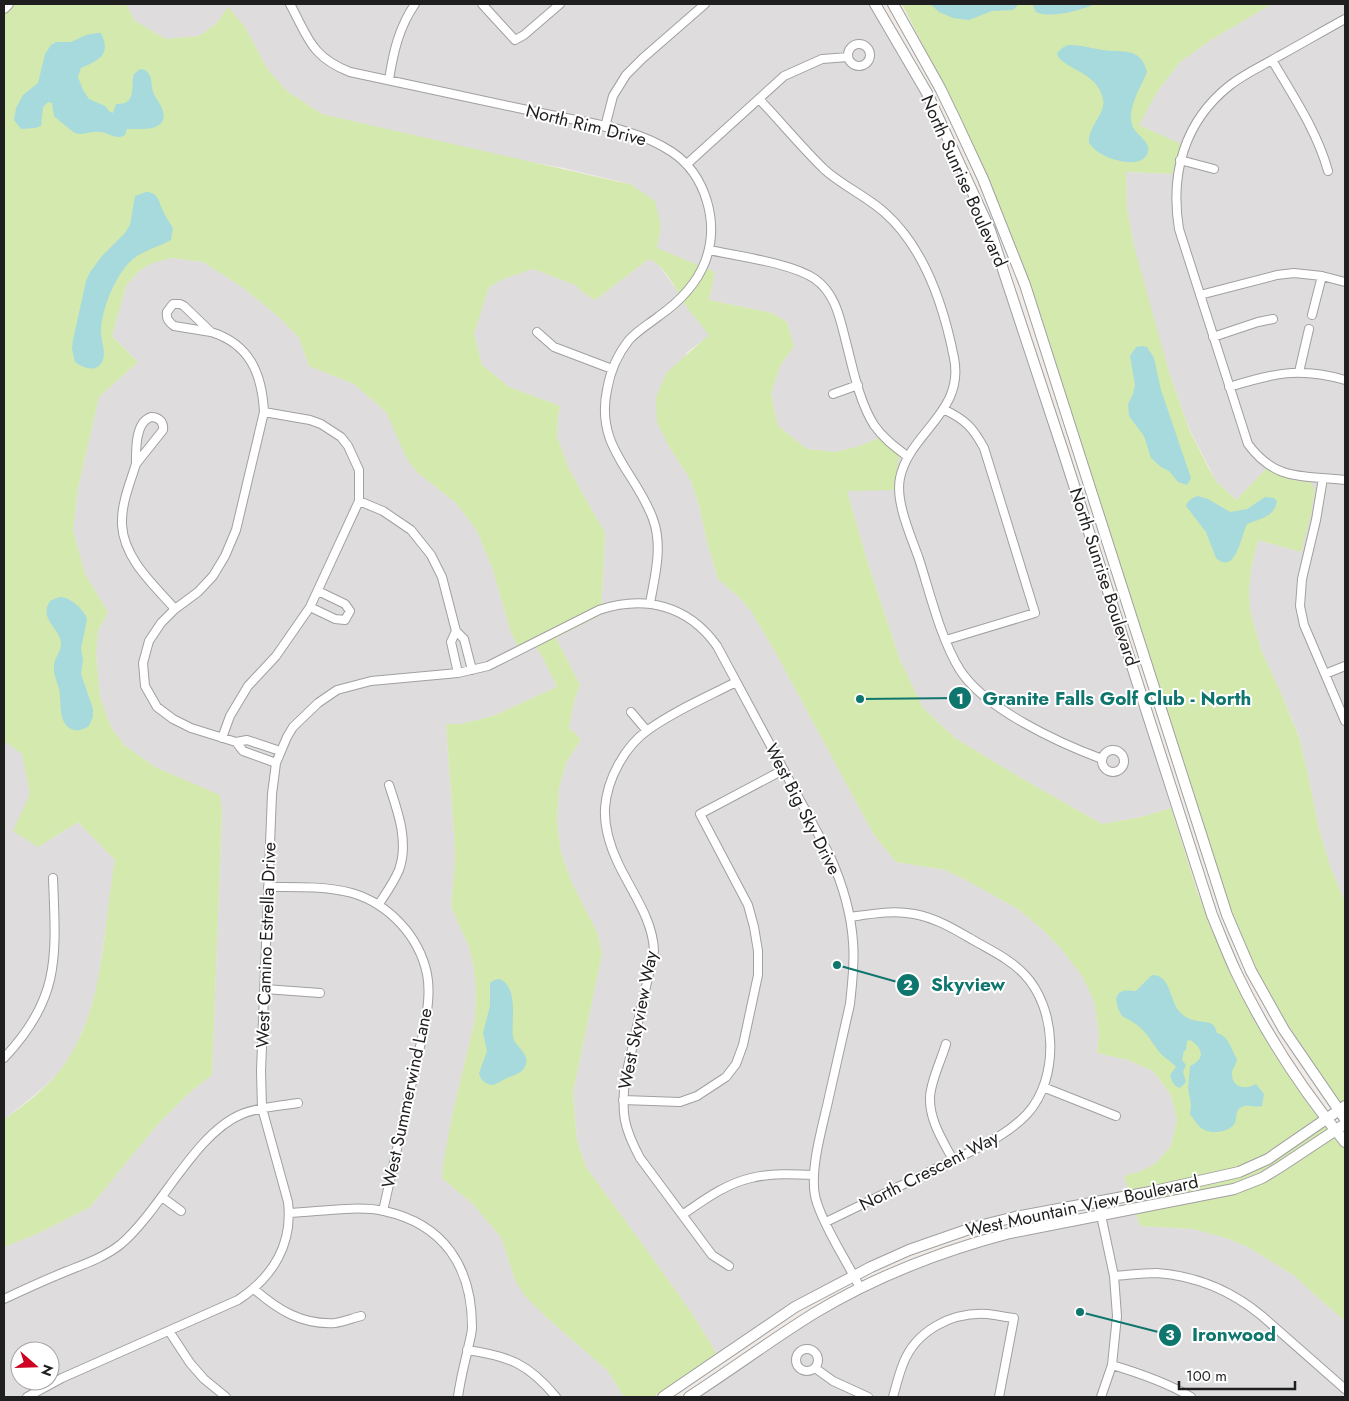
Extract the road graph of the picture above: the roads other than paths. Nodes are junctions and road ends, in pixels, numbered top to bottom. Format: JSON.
{"nodes":[{"id":1,"x":8,"y":4,"type":"edge"},
{"id":2,"x":290,"y":4,"type":"edge"},
{"id":3,"x":415,"y":4,"type":"edge"},
{"id":4,"x":482,"y":4,"type":"edge"},
{"id":5,"x":560,"y":4,"type":"edge"},
{"id":6,"x":704,"y":4,"type":"edge"},
{"id":7,"x":875,"y":4,"type":"edge"},
{"id":8,"x":893,"y":4,"type":"edge"},
{"id":9,"x":4,"y":8,"type":"edge"},
{"id":10,"x":1345,"y":19,"type":"edge"},
{"id":11,"x":848,"y":57,"type":"dead end"},
{"id":12,"x":1272,"y":60,"type":"junction"},
{"id":13,"x":389,"y":80,"type":"junction"},
{"id":14,"x":759,"y":99,"type":"junction"},
{"id":15,"x":605,"y":127,"type":"junction"},
{"id":16,"x":1180,"y":160,"type":"junction"},
{"id":17,"x":687,"y":164,"type":"junction"},
{"id":18,"x":1214,"y":169,"type":"dead end"},
{"id":19,"x":1328,"y":172,"type":"dead end"},
{"id":20,"x":709,"y":250,"type":"junction"},
{"id":21,"x":1322,"y":276,"type":"junction"},
{"id":22,"x":1345,"y":282,"type":"edge"},
{"id":23,"x":1200,"y":295,"type":"junction"},
{"id":24,"x":1312,"y":315,"type":"dead end"},
{"id":25,"x":1273,"y":319,"type":"dead end"},
{"id":26,"x":1309,"y":329,"type":"dead end"},
{"id":27,"x":211,"y":332,"type":"junction"},
{"id":28,"x":537,"y":332,"type":"dead end"},
{"id":29,"x":1213,"y":337,"type":"junction"},
{"id":30,"x":612,"y":370,"type":"junction"},
{"id":31,"x":1299,"y":372,"type":"junction"},
{"id":32,"x":1345,"y":380,"type":"edge"},
{"id":33,"x":858,"y":385,"type":"junction"},
{"id":34,"x":1229,"y":387,"type":"junction"},
{"id":35,"x":833,"y":394,"type":"dead end"},
{"id":36,"x":945,"y":410,"type":"junction"},
{"id":37,"x":264,"y":412,"type":"junction"},
{"id":38,"x":907,"y":456,"type":"junction"},
{"id":39,"x":136,"y":464,"type":"junction"},
{"id":40,"x":1322,"y":478,"type":"junction"},
{"id":41,"x":1345,"y":480,"type":"edge"},
{"id":42,"x":359,"y":501,"type":"junction"},
{"id":43,"x":318,"y":591,"type":"junction"},
{"id":44,"x":650,"y":603,"type":"junction"},
{"id":45,"x":310,"y":607,"type":"junction"},
{"id":46,"x":175,"y":610,"type":"junction"},
{"id":47,"x":456,"y":631,"type":"junction"},
{"id":48,"x":946,"y":640,"type":"junction"},
{"id":49,"x":1345,"y":666,"type":"edge"},
{"id":50,"x":472,"y":670,"type":"junction"},
{"id":51,"x":458,"y":673,"type":"junction"},
{"id":52,"x":1325,"y":674,"type":"junction"},
{"id":53,"x":736,"y":682,"type":"junction"},
{"id":54,"x":631,"y":712,"type":"dead end"},
{"id":55,"x":1345,"y":721,"type":"edge"},
{"id":56,"x":647,"y":731,"type":"junction"},
{"id":57,"x":222,"y":738,"type":"junction"},
{"id":58,"x":236,"y":742,"type":"junction"},
{"id":59,"x":280,"y":750,"type":"junction"},
{"id":60,"x":1102,"y":759,"type":"dead end"},
{"id":61,"x":276,"y":763,"type":"junction"},
{"id":62,"x":783,"y":770,"type":"junction"},
{"id":63,"x":389,"y":785,"type":"dead end"},
{"id":64,"x":53,"y":878,"type":"dead end"},
{"id":65,"x":268,"y":887,"type":"junction"},
{"id":66,"x":379,"y":904,"type":"junction"},
{"id":67,"x":850,"y":917,"type":"junction"},
{"id":68,"x":265,"y":989,"type":"junction"},
{"id":69,"x":320,"y":993,"type":"dead end"},
{"id":70,"x":946,"y":1044,"type":"dead end"},
{"id":71,"x":4,"y":1058,"type":"edge"},
{"id":72,"x":1043,"y":1087,"type":"junction"},
{"id":73,"x":623,"y":1100,"type":"junction"},
{"id":74,"x":298,"y":1104,"type":"dead end"},
{"id":75,"x":262,"y":1108,"type":"junction"},
{"id":76,"x":1343,"y":1112,"type":"edge"},
{"id":77,"x":1116,"y":1116,"type":"dead end"},
{"id":78,"x":1327,"y":1118,"type":"junction"},
{"id":79,"x":1345,"y":1124,"type":"edge"},
{"id":80,"x":1336,"y":1130,"type":"junction"},
{"id":81,"x":1345,"y":1142,"type":"edge"},
{"id":82,"x":953,"y":1160,"type":"junction"},
{"id":83,"x":814,"y":1175,"type":"junction"},
{"id":84,"x":162,"y":1197,"type":"junction"},
{"id":85,"x":1098,"y":1201,"type":"junction"},
{"id":86,"x":181,"y":1211,"type":"dead end"},
{"id":87,"x":383,"y":1211,"type":"junction"},
{"id":88,"x":289,"y":1213,"type":"junction"},
{"id":89,"x":682,"y":1214,"type":"junction"},
{"id":90,"x":1102,"y":1216,"type":"junction"},
{"id":91,"x":826,"y":1222,"type":"junction"},
{"id":92,"x":729,"y":1266,"type":"dead end"},
{"id":93,"x":854,"y":1275,"type":"junction"},
{"id":94,"x":1114,"y":1276,"type":"junction"},
{"id":95,"x":860,"y":1288,"type":"junction"},
{"id":96,"x":254,"y":1289,"type":"junction"},
{"id":97,"x":4,"y":1299,"type":"edge"},
{"id":98,"x":361,"y":1316,"type":"dead end"},
{"id":99,"x":169,"y":1331,"type":"junction"},
{"id":100,"x":467,"y":1350,"type":"junction"},
{"id":101,"x":1112,"y":1365,"type":"junction"},
{"id":102,"x":815,"y":1368,"type":"dead end"},
{"id":103,"x":686,"y":1382,"type":"junction"},
{"id":104,"x":1345,"y":1389,"type":"edge"},
{"id":105,"x":694,"y":1396,"type":"edge"},
{"id":106,"x":28,"y":1397,"type":"edge"},
{"id":107,"x":226,"y":1397,"type":"edge"},
{"id":108,"x":458,"y":1397,"type":"edge"},
{"id":109,"x":556,"y":1397,"type":"edge"},
{"id":110,"x":663,"y":1397,"type":"edge"},
{"id":111,"x":868,"y":1397,"type":"edge"},
{"id":112,"x":893,"y":1397,"type":"edge"},
{"id":113,"x":999,"y":1397,"type":"edge"},
{"id":114,"x":1101,"y":1397,"type":"edge"},
{"id":115,"x":1191,"y":1397,"type":"edge"}],
"edges":[{"from":1,"to":9,"type":"street"},
{"from":2,"to":13,"type":"street","name":"North Rim Drive"},
{"from":3,"to":13,"type":"street"},
{"from":4,"to":5,"type":"street"},
{"from":6,"to":15,"type":"street"},
{"from":7,"to":78,"type":"street","name":"North Sunrise Boulevard"},
{"from":8,"to":76,"type":"street","name":"North Sunrise Boulevard"},
{"from":10,"to":12,"type":"street"},
{"from":11,"to":14,"type":"street"},
{"from":12,"to":16,"type":"street"},
{"from":12,"to":19,"type":"street"},
{"from":13,"to":15,"type":"street","name":"North Rim Drive"},
{"from":14,"to":17,"type":"street"},
{"from":14,"to":36,"type":"street"},
{"from":15,"to":17,"type":"street","name":"North Rim Drive"},
{"from":16,"to":18,"type":"street"},
{"from":16,"to":23,"type":"street"},
{"from":17,"to":20,"type":"street","name":"North Rim Drive"},
{"from":20,"to":30,"type":"street","name":"North Rim Drive"},
{"from":20,"to":33,"type":"street"},
{"from":21,"to":22,"type":"street"},
{"from":21,"to":23,"type":"street"},
{"from":21,"to":24,"type":"street"},
{"from":23,"to":29,"type":"street"},
{"from":25,"to":29,"type":"street"},
{"from":26,"to":31,"type":"street"},
{"from":27,"to":27,"type":"street"},
{"from":27,"to":37,"type":"street"},
{"from":28,"to":30,"type":"street"},
{"from":29,"to":34,"type":"street"},
{"from":30,"to":44,"type":"street","name":"North Rim Drive"},
{"from":31,"to":32,"type":"street"},
{"from":31,"to":34,"type":"street"},
{"from":33,"to":35,"type":"street"},
{"from":33,"to":38,"type":"street"},
{"from":34,"to":40,"type":"street"},
{"from":36,"to":38,"type":"street"},
{"from":36,"to":48,"type":"street"},
{"from":37,"to":42,"type":"street"},
{"from":37,"to":46,"type":"street"},
{"from":38,"to":48,"type":"street"},
{"from":39,"to":39,"type":"street"},
{"from":39,"to":46,"type":"street"},
{"from":40,"to":41,"type":"street"},
{"from":40,"to":52,"type":"street"},
{"from":42,"to":43,"type":"street"},
{"from":42,"to":47,"type":"street"},
{"from":43,"to":45,"type":"street"},
{"from":43,"to":45,"type":"street"},
{"from":44,"to":50,"type":"street","name":"West Camino Estrella Drive"},
{"from":44,"to":53,"type":"street","name":"West Big Sky Drive"},
{"from":45,"to":57,"type":"street"},
{"from":46,"to":57,"type":"street"},
{"from":47,"to":50,"type":"street"},
{"from":47,"to":51,"type":"street"},
{"from":48,"to":60,"type":"street"},
{"from":49,"to":52,"type":"street"},
{"from":50,"to":51,"type":"street","name":"West Camino Estrella Drive"},
{"from":51,"to":59,"type":"street","name":"West Camino Estrella Drive"},
{"from":52,"to":55,"type":"street"},
{"from":53,"to":56,"type":"street","name":"West Skyview Way"},
{"from":53,"to":62,"type":"street","name":"West Big Sky Drive"},
{"from":54,"to":56,"type":"street"},
{"from":56,"to":73,"type":"street","name":"West Skyview Way"},
{"from":57,"to":58,"type":"street"},
{"from":58,"to":59,"type":"street"},
{"from":58,"to":61,"type":"street"},
{"from":59,"to":61,"type":"street","name":"West Camino Estrella Drive"},
{"from":61,"to":65,"type":"street","name":"West Camino Estrella Drive"},
{"from":62,"to":67,"type":"street","name":"West Big Sky Drive"},
{"from":62,"to":73,"type":"street"},
{"from":63,"to":66,"type":"street"},
{"from":64,"to":71,"type":"street"},
{"from":65,"to":66,"type":"street","name":"West Summerwind Lane"},
{"from":65,"to":68,"type":"street","name":"West Camino Estrella Drive"},
{"from":66,"to":87,"type":"street","name":"West Summerwind Lane"},
{"from":67,"to":72,"type":"street","name":"North Crescent Way"},
{"from":67,"to":83,"type":"street","name":"West Big Sky Drive"},
{"from":68,"to":69,"type":"street"},
{"from":68,"to":75,"type":"street","name":"West Camino Estrella Drive"},
{"from":70,"to":82,"type":"street"},
{"from":72,"to":77,"type":"street"},
{"from":72,"to":82,"type":"street","name":"North Crescent Way"},
{"from":73,"to":89,"type":"street","name":"West Skyview Way"},
{"from":74,"to":75,"type":"street"},
{"from":75,"to":84,"type":"street"},
{"from":75,"to":88,"type":"street","name":"West Camino Estrella Drive"},
{"from":76,"to":78,"type":"street","name":"West Mountain View Boulevard"},
{"from":78,"to":80,"type":"street","name":"North Sunrise Boulevard"},
{"from":78,"to":85,"type":"street","name":"West Mountain View Boulevard"},
{"from":79,"to":80,"type":"street","name":"West Mountain View Boulevard"},
{"from":80,"to":81,"type":"street","name":"North Sunrise Boulevard"},
{"from":80,"to":90,"type":"street","name":"West Mountain View Boulevard"},
{"from":82,"to":91,"type":"street","name":"North Crescent Way"},
{"from":83,"to":89,"type":"street"},
{"from":83,"to":91,"type":"street","name":"West Big Sky Drive"},
{"from":84,"to":86,"type":"street"},
{"from":84,"to":97,"type":"street"},
{"from":85,"to":90,"type":"street"},
{"from":85,"to":93,"type":"street","name":"West Mountain View Boulevard"},
{"from":87,"to":88,"type":"street"},
{"from":87,"to":100,"type":"street"},
{"from":88,"to":96,"type":"street","name":"West Camino Estrella Drive"},
{"from":89,"to":92,"type":"street","name":"West Skyview Way"},
{"from":90,"to":94,"type":"street"},
{"from":90,"to":95,"type":"street","name":"West Mountain View Boulevard"},
{"from":91,"to":93,"type":"street","name":"West Big Sky Drive"},
{"from":93,"to":95,"type":"street","name":"West Big Sky Drive"},
{"from":93,"to":103,"type":"street","name":"West Mountain View Boulevard"},
{"from":94,"to":101,"type":"street"},
{"from":94,"to":104,"type":"street"},
{"from":95,"to":105,"type":"street","name":"West Mountain View Boulevard"},
{"from":96,"to":98,"type":"street"},
{"from":96,"to":99,"type":"street","name":"West Camino Estrella Drive"},
{"from":99,"to":106,"type":"street","name":"West Camino Estrella Drive"},
{"from":99,"to":107,"type":"street"},
{"from":100,"to":108,"type":"street"},
{"from":100,"to":109,"type":"street"},
{"from":101,"to":114,"type":"street"},
{"from":101,"to":115,"type":"street"},
{"from":102,"to":111,"type":"street"},
{"from":103,"to":105,"type":"street"},
{"from":103,"to":110,"type":"street","name":"West Mountain View Boulevard"},
{"from":112,"to":113,"type":"street"}]}
